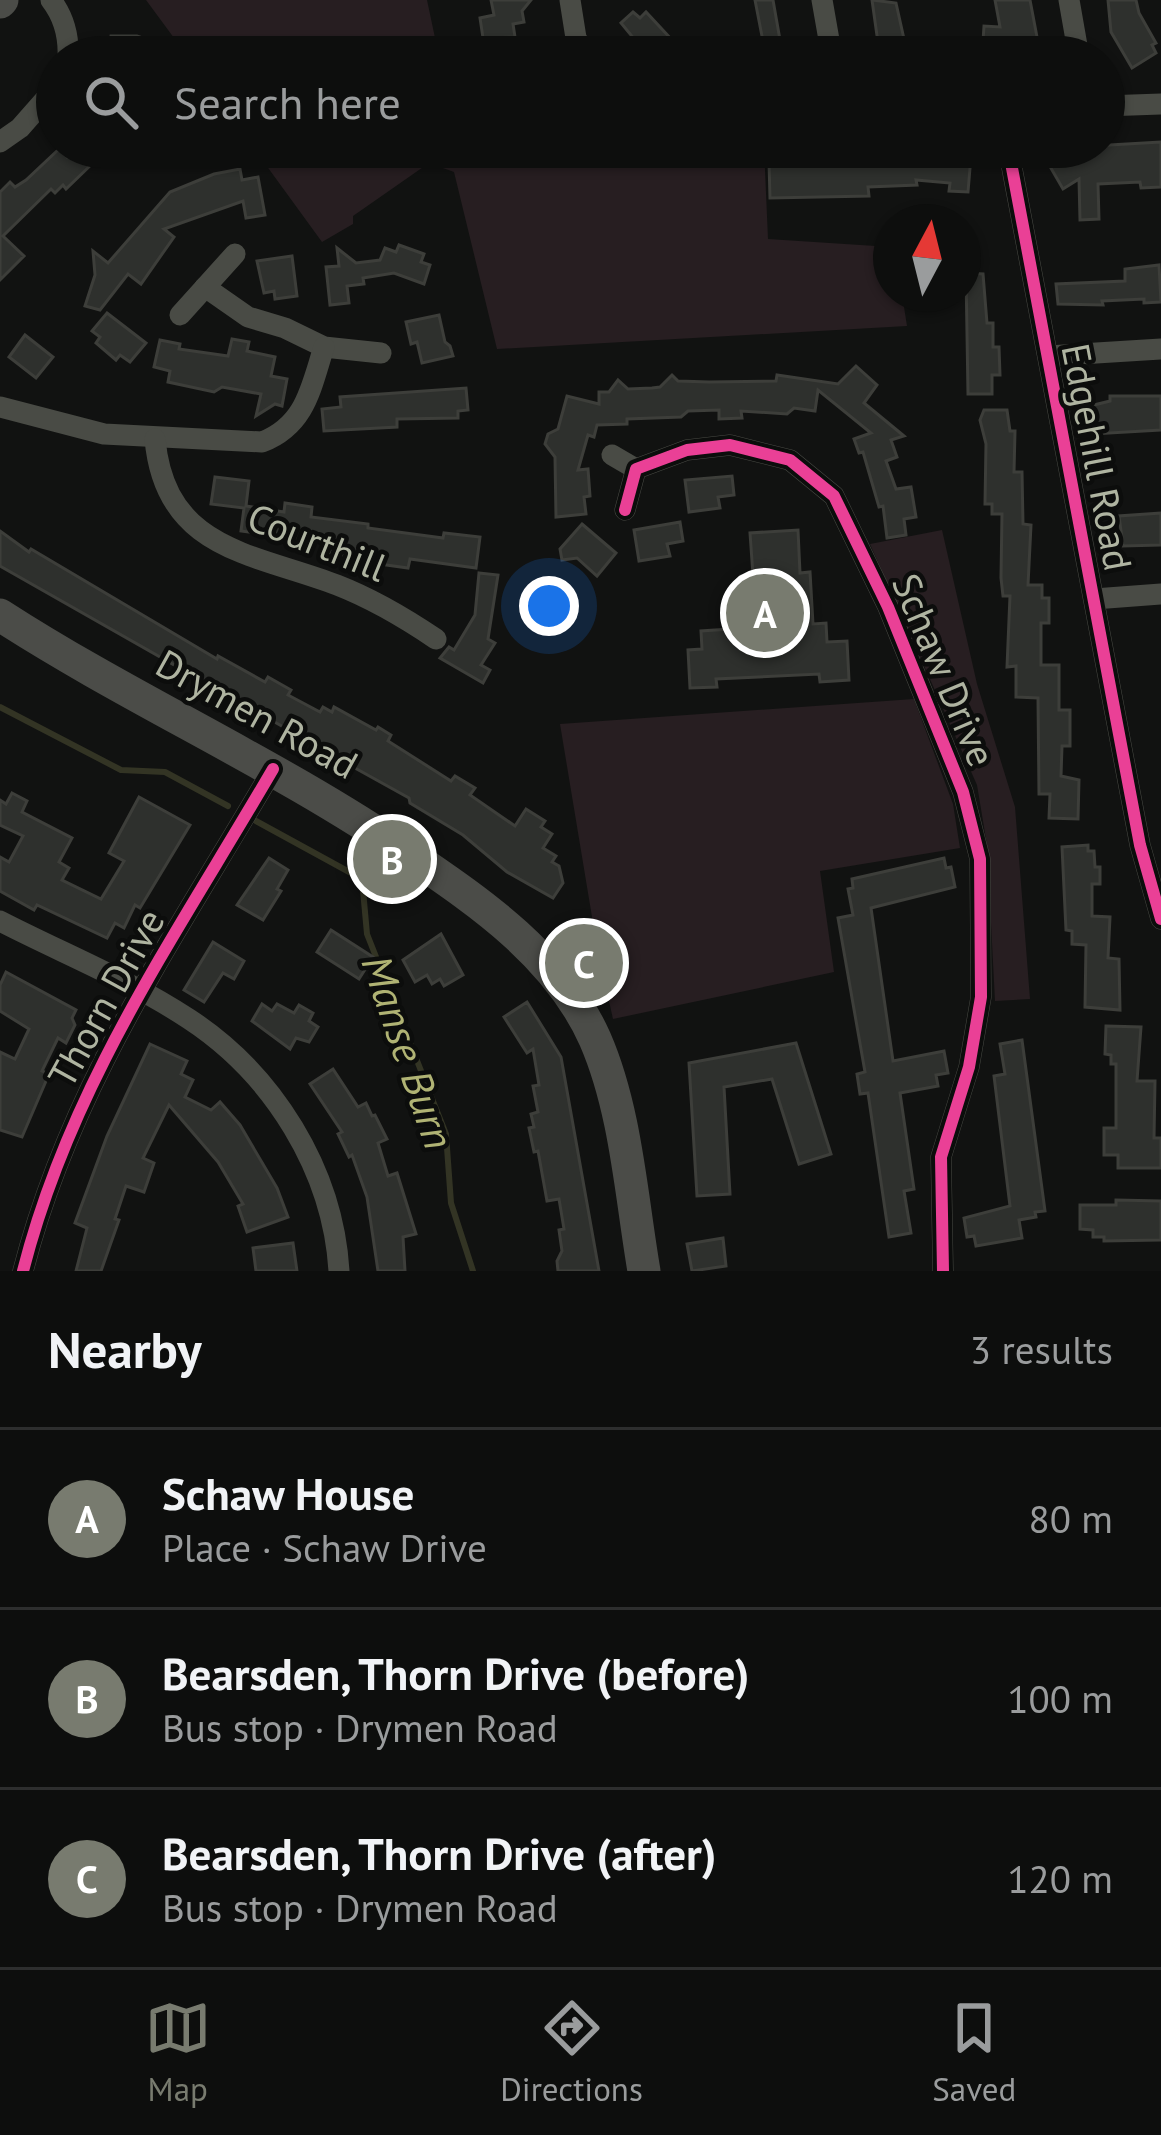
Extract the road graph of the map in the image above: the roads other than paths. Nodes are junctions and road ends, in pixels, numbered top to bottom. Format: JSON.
{"nodes":[{"id":1,"x":51,"y":0,"type":"edge"},
{"id":2,"x":570,"y":0,"type":"edge"},
{"id":3,"x":822,"y":0,"type":"edge"},
{"id":4,"x":1069,"y":0,"type":"edge"},
{"id":5,"x":65,"y":36,"type":"edge"},
{"id":6,"x":576,"y":36,"type":"edge"},
{"id":7,"x":828,"y":36,"type":"edge"},
{"id":8,"x":1075,"y":36,"type":"edge"},
{"id":9,"x":1161,"y":104,"type":"edge"},
{"id":10,"x":1125,"y":105,"type":"edge"},
{"id":11,"x":36,"y":110,"type":"edge"},
{"id":12,"x":0,"y":142,"type":"edge"},
{"id":13,"x":1012,"y":168,"type":"edge"},
{"id":14,"x":235,"y":254,"type":"dead end"},
{"id":15,"x":205,"y":287,"type":"junction"},
{"id":16,"x":180,"y":315,"type":"dead end"},
{"id":17,"x":324,"y":347,"type":"junction"},
{"id":18,"x":1161,"y":349,"type":"edge"},
{"id":19,"x":381,"y":353,"type":"dead end"},
{"id":20,"x":1048,"y":356,"type":"junction"},
{"id":21,"x":0,"y":407,"type":"edge"},
{"id":22,"x":155,"y":439,"type":"junction"},
{"id":23,"x":612,"y":455,"type":"dead end"},
{"id":24,"x":636,"y":469,"type":"junction"},
{"id":25,"x":625,"y":510,"type":"dead end"},
{"id":26,"x":1161,"y":595,"type":"edge"},
{"id":27,"x":1094,"y":599,"type":"junction"},
{"id":28,"x":0,"y":615,"type":"edge"},
{"id":29,"x":436,"y":640,"type":"dead end"},
{"id":30,"x":274,"y":769,"type":"junction"},
{"id":31,"x":1150,"y":844,"type":"edge"},
{"id":32,"x":1161,"y":919,"type":"edge"},
{"id":33,"x":0,"y":922,"type":"edge"},
{"id":34,"x":138,"y":992,"type":"junction"},
{"id":35,"x":22,"y":1271,"type":"edge"},
{"id":36,"x":339,"y":1271,"type":"edge"},
{"id":37,"x":644,"y":1271,"type":"edge"},
{"id":38,"x":943,"y":1271,"type":"edge"}],
"edges":[{"from":1,"to":5,"type":"street"},
{"from":2,"to":6,"type":"street"},
{"from":3,"to":7,"type":"street"},
{"from":4,"to":8,"type":"street"},
{"from":9,"to":10,"type":"street"},
{"from":11,"to":12,"type":"street"},
{"from":13,"to":20,"type":"street","name":"Edgehill Road"},
{"from":14,"to":15,"type":"street"},
{"from":15,"to":16,"type":"street"},
{"from":15,"to":17,"type":"street"},
{"from":17,"to":19,"type":"street"},
{"from":17,"to":22,"type":"street","name":"Courthill"},
{"from":18,"to":20,"type":"street"},
{"from":20,"to":27,"type":"street","name":"Edgehill Road"},
{"from":21,"to":22,"type":"street","name":"Courthill"},
{"from":22,"to":29,"type":"street","name":"Courthill"},
{"from":23,"to":24,"type":"street"},
{"from":24,"to":25,"type":"street"},
{"from":24,"to":38,"type":"street","name":"Schaw Drive"},
{"from":26,"to":27,"type":"street"},
{"from":27,"to":31,"type":"street","name":"Edgehill Road"},
{"from":28,"to":30,"type":"main road","name":"Drymen Road"},
{"from":30,"to":34,"type":"street","name":"Thorn Drive"},
{"from":30,"to":37,"type":"main road","name":"Drymen Road"},
{"from":31,"to":32,"type":"street","name":"Edgehill Road"},
{"from":33,"to":34,"type":"street"},
{"from":34,"to":35,"type":"street","name":"Thorn Drive"},
{"from":34,"to":36,"type":"street"}]}
